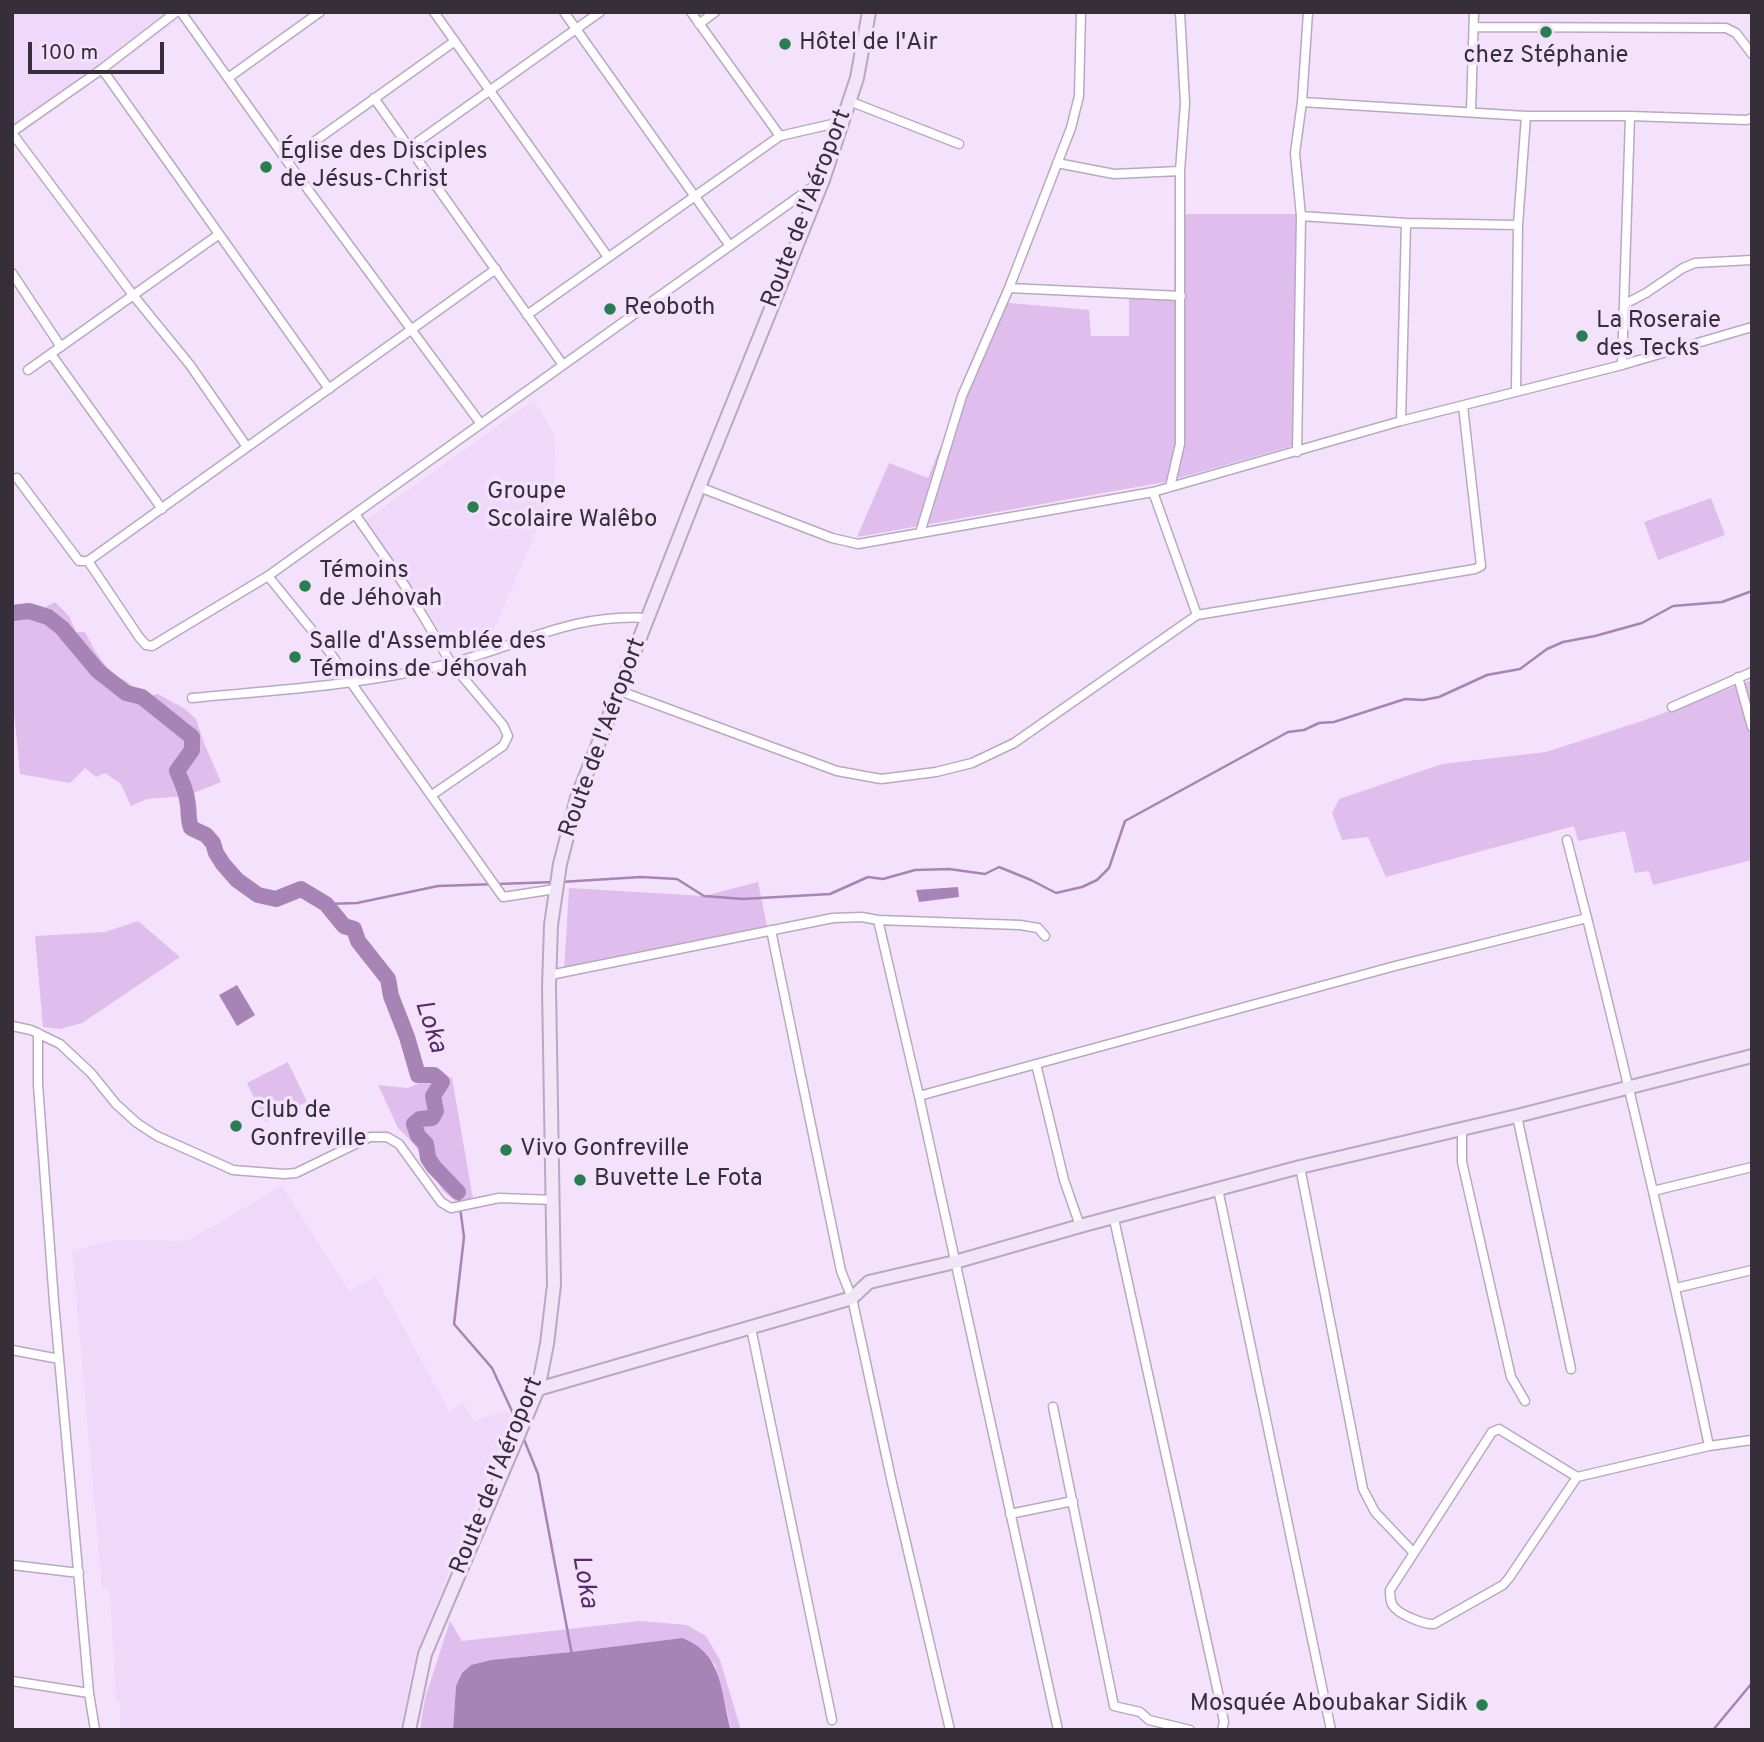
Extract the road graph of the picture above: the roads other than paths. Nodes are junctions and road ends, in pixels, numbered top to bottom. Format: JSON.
{"nodes":[{"id":1,"x":178,"y":12,"type":"edge"},
{"id":2,"x":320,"y":12,"type":"edge"},
{"id":3,"x":434,"y":12,"type":"edge"},
{"id":4,"x":564,"y":12,"type":"edge"},
{"id":5,"x":600,"y":12,"type":"edge"},
{"id":6,"x":691,"y":12,"type":"edge"},
{"id":7,"x":715,"y":12,"type":"edge"},
{"id":8,"x":869,"y":12,"type":"edge"},
{"id":9,"x":1081,"y":12,"type":"edge"},
{"id":10,"x":1181,"y":12,"type":"edge"},
{"id":11,"x":1308,"y":12,"type":"edge"},
{"id":12,"x":1474,"y":12,"type":"edge"},
{"id":13,"x":699,"y":24,"type":"junction"},
{"id":14,"x":1474,"y":26,"type":"junction"},
{"id":15,"x":576,"y":30,"type":"junction"},
{"id":16,"x":455,"y":41,"type":"junction"},
{"id":17,"x":1752,"y":54,"type":"edge"},
{"id":18,"x":102,"y":69,"type":"junction"},
{"id":19,"x":228,"y":78,"type":"junction"},
{"id":20,"x":490,"y":91,"type":"junction"},
{"id":21,"x":374,"y":99,"type":"junction"},
{"id":22,"x":849,"y":100,"type":"junction"},
{"id":23,"x":1302,"y":102,"type":"junction"},
{"id":24,"x":1471,"y":111,"type":"junction"},
{"id":25,"x":1526,"y":116,"type":"junction"},
{"id":26,"x":1630,"y":116,"type":"junction"},
{"id":27,"x":841,"y":122,"type":"junction"},
{"id":28,"x":1750,"y":122,"type":"edge"},
{"id":29,"x":12,"y":133,"type":"edge"},
{"id":30,"x":780,"y":136,"type":"junction"},
{"id":31,"x":960,"y":144,"type":"dead end"},
{"id":32,"x":409,"y":148,"type":"junction"},
{"id":33,"x":287,"y":161,"type":"junction"},
{"id":34,"x":1057,"y":163,"type":"junction"},
{"id":35,"x":1180,"y":171,"type":"junction"},
{"id":36,"x":823,"y":180,"type":"junction"},
{"id":37,"x":694,"y":196,"type":"junction"},
{"id":38,"x":1301,"y":216,"type":"junction"},
{"id":39,"x":1406,"y":223,"type":"junction"},
{"id":40,"x":1518,"y":225,"type":"junction"},
{"id":41,"x":218,"y":234,"type":"junction"},
{"id":42,"x":730,"y":246,"type":"junction"},
{"id":43,"x":608,"y":257,"type":"junction"},
{"id":44,"x":1752,"y":260,"type":"edge"},
{"id":45,"x":496,"y":269,"type":"junction"},
{"id":46,"x":12,"y":273,"type":"edge"},
{"id":47,"x":1009,"y":288,"type":"junction"},
{"id":48,"x":133,"y":295,"type":"junction"},
{"id":49,"x":1181,"y":296,"type":"junction"},
{"id":50,"x":1625,"y":304,"type":"junction"},
{"id":51,"x":527,"y":314,"type":"junction"},
{"id":52,"x":1752,"y":327,"type":"edge"},
{"id":53,"x":412,"y":328,"type":"junction"},
{"id":54,"x":61,"y":347,"type":"junction"},
{"id":55,"x":51,"y":354,"type":"junction"},
{"id":56,"x":563,"y":365,"type":"junction"},
{"id":57,"x":1622,"y":365,"type":"junction"},
{"id":58,"x":28,"y":370,"type":"dead end"},
{"id":59,"x":329,"y":389,"type":"junction"},
{"id":60,"x":1516,"y":391,"type":"junction"},
{"id":61,"x":1462,"y":406,"type":"junction"},
{"id":62,"x":1401,"y":421,"type":"junction"},
{"id":63,"x":481,"y":424,"type":"junction"},
{"id":64,"x":247,"y":447,"type":"junction"},
{"id":65,"x":1297,"y":452,"type":"junction"},
{"id":66,"x":17,"y":478,"type":"dead end"},
{"id":67,"x":699,"y":486,"type":"junction"},
{"id":68,"x":1170,"y":488,"type":"junction"},
{"id":69,"x":1153,"y":492,"type":"junction"},
{"id":70,"x":162,"y":509,"type":"junction"},
{"id":71,"x":355,"y":514,"type":"junction"},
{"id":72,"x":919,"y":533,"type":"junction"},
{"id":73,"x":88,"y":561,"type":"junction"},
{"id":74,"x":268,"y":576,"type":"junction"},
{"id":75,"x":1198,"y":615,"type":"junction"},
{"id":76,"x":648,"y":618,"type":"junction"},
{"id":77,"x":452,"y":663,"type":"junction"},
{"id":78,"x":1752,"y":672,"type":"edge"},
{"id":79,"x":1738,"y":677,"type":"junction"},
{"id":80,"x":350,"y":682,"type":"junction"},
{"id":81,"x":620,"y":691,"type":"junction"},
{"id":82,"x":192,"y":698,"type":"dead end"},
{"id":83,"x":1672,"y":707,"type":"dead end"},
{"id":84,"x":1752,"y":727,"type":"edge"},
{"id":85,"x":432,"y":795,"type":"junction"},
{"id":86,"x":1567,"y":840,"type":"dead end"},
{"id":87,"x":556,"y":890,"type":"junction"},
{"id":88,"x":1587,"y":918,"type":"junction"},
{"id":89,"x":878,"y":920,"type":"junction"},
{"id":90,"x":771,"y":930,"type":"junction"},
{"id":91,"x":1045,"y":936,"type":"dead end"},
{"id":92,"x":550,"y":975,"type":"junction"},
{"id":93,"x":12,"y":1026,"type":"edge"},
{"id":94,"x":38,"y":1033,"type":"junction"},
{"id":95,"x":1752,"y":1056,"type":"edge"},
{"id":96,"x":1036,"y":1064,"type":"junction"},
{"id":97,"x":1629,"y":1086,"type":"junction"},
{"id":98,"x":919,"y":1096,"type":"junction"},
{"id":99,"x":1517,"y":1116,"type":"junction"},
{"id":100,"x":1462,"y":1129,"type":"junction"},
{"id":101,"x":1300,"y":1167,"type":"junction"},
{"id":102,"x":1752,"y":1167,"type":"edge"},
{"id":103,"x":1218,"y":1189,"type":"junction"},
{"id":104,"x":1653,"y":1191,"type":"junction"},
{"id":105,"x":554,"y":1200,"type":"junction"},
{"id":106,"x":1114,"y":1219,"type":"junction"},
{"id":107,"x":1080,"y":1226,"type":"junction"},
{"id":108,"x":955,"y":1262,"type":"junction"},
{"id":109,"x":1752,"y":1270,"type":"edge"},
{"id":110,"x":1676,"y":1288,"type":"junction"},
{"id":111,"x":852,"y":1298,"type":"junction"},
{"id":112,"x":751,"y":1328,"type":"junction"},
{"id":113,"x":12,"y":1350,"type":"edge"},
{"id":114,"x":59,"y":1359,"type":"junction"},
{"id":115,"x":1571,"y":1369,"type":"dead end"},
{"id":116,"x":538,"y":1389,"type":"junction"},
{"id":117,"x":1525,"y":1401,"type":"dead end"},
{"id":118,"x":1053,"y":1407,"type":"dead end"},
{"id":119,"x":1752,"y":1440,"type":"edge"},
{"id":120,"x":1709,"y":1446,"type":"junction"},
{"id":121,"x":1577,"y":1477,"type":"junction"},
{"id":122,"x":1073,"y":1501,"type":"junction"},
{"id":123,"x":1010,"y":1514,"type":"junction"},
{"id":124,"x":1414,"y":1553,"type":"junction"},
{"id":125,"x":12,"y":1565,"type":"edge"},
{"id":126,"x":79,"y":1573,"type":"junction"},
{"id":127,"x":12,"y":1681,"type":"edge"},
{"id":128,"x":89,"y":1693,"type":"junction"},
{"id":129,"x":832,"y":1720,"type":"dead end"},
{"id":130,"x":95,"y":1730,"type":"edge"},
{"id":131,"x":408,"y":1730,"type":"edge"},
{"id":132,"x":950,"y":1730,"type":"edge"},
{"id":133,"x":1058,"y":1730,"type":"edge"},
{"id":134,"x":1190,"y":1730,"type":"edge"},
{"id":135,"x":1222,"y":1730,"type":"edge"},
{"id":136,"x":1331,"y":1730,"type":"edge"}],
"edges":[{"from":1,"to":18,"type":"street"},
{"from":1,"to":19,"type":"street"},
{"from":2,"to":19,"type":"street"},
{"from":3,"to":16,"type":"street"},
{"from":4,"to":15,"type":"street"},
{"from":5,"to":15,"type":"street"},
{"from":6,"to":13,"type":"street"},
{"from":7,"to":13,"type":"street"},
{"from":8,"to":22,"type":"main road","name":"Route de l'Aéroport"},
{"from":9,"to":34,"type":"street"},
{"from":10,"to":35,"type":"street"},
{"from":11,"to":23,"type":"street"},
{"from":12,"to":14,"type":"street"},
{"from":13,"to":30,"type":"street"},
{"from":14,"to":17,"type":"street"},
{"from":14,"to":24,"type":"street"},
{"from":15,"to":20,"type":"street"},
{"from":15,"to":37,"type":"street"},
{"from":16,"to":20,"type":"street"},
{"from":16,"to":21,"type":"street"},
{"from":18,"to":29,"type":"street"},
{"from":18,"to":41,"type":"street"},
{"from":19,"to":33,"type":"street"},
{"from":20,"to":32,"type":"street"},
{"from":20,"to":43,"type":"street"},
{"from":21,"to":32,"type":"street"},
{"from":21,"to":33,"type":"street"},
{"from":22,"to":27,"type":"main road","name":"Route de l'Aéroport"},
{"from":22,"to":31,"type":"street"},
{"from":23,"to":24,"type":"street"},
{"from":23,"to":38,"type":"street"},
{"from":24,"to":25,"type":"street"},
{"from":25,"to":26,"type":"street"},
{"from":25,"to":40,"type":"street"},
{"from":26,"to":28,"type":"street"},
{"from":26,"to":50,"type":"street"},
{"from":27,"to":30,"type":"street"},
{"from":27,"to":36,"type":"main road","name":"Route de l'Aéroport"},
{"from":29,"to":48,"type":"street"},
{"from":30,"to":37,"type":"street"},
{"from":32,"to":45,"type":"street"},
{"from":33,"to":53,"type":"street"},
{"from":34,"to":35,"type":"street"},
{"from":34,"to":47,"type":"street"},
{"from":35,"to":49,"type":"street"},
{"from":36,"to":42,"type":"street"},
{"from":36,"to":67,"type":"main road","name":"Route de l'Aéroport"},
{"from":37,"to":42,"type":"street"},
{"from":37,"to":43,"type":"street"},
{"from":38,"to":39,"type":"street"},
{"from":38,"to":65,"type":"street"},
{"from":39,"to":40,"type":"street"},
{"from":39,"to":62,"type":"street"},
{"from":40,"to":60,"type":"street"},
{"from":41,"to":48,"type":"street"},
{"from":41,"to":59,"type":"street"},
{"from":42,"to":56,"type":"street"},
{"from":43,"to":51,"type":"street"},
{"from":44,"to":50,"type":"street"},
{"from":45,"to":51,"type":"street"},
{"from":45,"to":53,"type":"street"},
{"from":46,"to":54,"type":"street"},
{"from":47,"to":49,"type":"street"},
{"from":47,"to":72,"type":"street"},
{"from":48,"to":54,"type":"street"},
{"from":48,"to":64,"type":"street"},
{"from":49,"to":68,"type":"street"},
{"from":50,"to":57,"type":"street"},
{"from":51,"to":56,"type":"street"},
{"from":52,"to":57,"type":"street"},
{"from":53,"to":59,"type":"street"},
{"from":53,"to":63,"type":"street"},
{"from":54,"to":55,"type":"street"},
{"from":55,"to":58,"type":"street"},
{"from":55,"to":70,"type":"street"},
{"from":56,"to":63,"type":"street"},
{"from":57,"to":60,"type":"street"},
{"from":59,"to":64,"type":"street"},
{"from":60,"to":61,"type":"street"},
{"from":61,"to":62,"type":"street"},
{"from":61,"to":75,"type":"street"},
{"from":62,"to":65,"type":"street"},
{"from":63,"to":71,"type":"street"},
{"from":64,"to":70,"type":"street"},
{"from":65,"to":68,"type":"street"},
{"from":66,"to":73,"type":"street"},
{"from":67,"to":72,"type":"street"},
{"from":67,"to":76,"type":"main road","name":"Route de l'Aéroport"},
{"from":68,"to":69,"type":"street"},
{"from":69,"to":72,"type":"street"},
{"from":69,"to":75,"type":"street"},
{"from":70,"to":73,"type":"street"},
{"from":71,"to":74,"type":"street"},
{"from":71,"to":77,"type":"street"},
{"from":73,"to":74,"type":"street"},
{"from":74,"to":80,"type":"street"},
{"from":75,"to":81,"type":"street"},
{"from":76,"to":77,"type":"street"},
{"from":76,"to":81,"type":"main road","name":"Route de l'Aéroport"},
{"from":77,"to":80,"type":"street"},
{"from":77,"to":85,"type":"street"},
{"from":78,"to":79,"type":"street"},
{"from":79,"to":83,"type":"street"},
{"from":79,"to":84,"type":"street"},
{"from":80,"to":82,"type":"street"},
{"from":80,"to":85,"type":"street"},
{"from":81,"to":87,"type":"main road","name":"Route de l'Aéroport"},
{"from":85,"to":87,"type":"street"},
{"from":86,"to":88,"type":"street"},
{"from":87,"to":92,"type":"main road","name":"Route de l'Aéroport"},
{"from":88,"to":96,"type":"street"},
{"from":88,"to":97,"type":"street"},
{"from":89,"to":90,"type":"street"},
{"from":89,"to":91,"type":"street"},
{"from":89,"to":98,"type":"street"},
{"from":90,"to":92,"type":"street"},
{"from":90,"to":111,"type":"street"},
{"from":92,"to":105,"type":"main road","name":"Route de l'Aéroport"},
{"from":93,"to":94,"type":"street"},
{"from":94,"to":105,"type":"street"},
{"from":94,"to":114,"type":"street"},
{"from":95,"to":97,"type":"main road"},
{"from":96,"to":98,"type":"street"},
{"from":96,"to":107,"type":"street"},
{"from":97,"to":99,"type":"main road"},
{"from":97,"to":104,"type":"street"},
{"from":98,"to":108,"type":"street"},
{"from":99,"to":100,"type":"main road"},
{"from":99,"to":115,"type":"street"},
{"from":100,"to":101,"type":"main road"},
{"from":100,"to":117,"type":"street"},
{"from":101,"to":103,"type":"main road"},
{"from":101,"to":124,"type":"street"},
{"from":102,"to":104,"type":"street"},
{"from":103,"to":106,"type":"main road"},
{"from":103,"to":136,"type":"street"},
{"from":104,"to":110,"type":"street"},
{"from":105,"to":116,"type":"main road","name":"Route de l'Aéroport"},
{"from":106,"to":107,"type":"main road"},
{"from":106,"to":135,"type":"street"},
{"from":107,"to":108,"type":"main road"},
{"from":108,"to":111,"type":"main road"},
{"from":108,"to":123,"type":"street"},
{"from":109,"to":110,"type":"street"},
{"from":110,"to":120,"type":"street"},
{"from":111,"to":112,"type":"main road"},
{"from":111,"to":132,"type":"street"},
{"from":112,"to":116,"type":"main road"},
{"from":112,"to":129,"type":"street"},
{"from":113,"to":114,"type":"street"},
{"from":114,"to":126,"type":"street"},
{"from":116,"to":131,"type":"main road","name":"Route de l'Aéroport"},
{"from":118,"to":122,"type":"street"},
{"from":119,"to":120,"type":"street"},
{"from":120,"to":121,"type":"street"},
{"from":121,"to":124,"type":"street"},
{"from":121,"to":124,"type":"street"},
{"from":122,"to":123,"type":"street"},
{"from":122,"to":134,"type":"street"},
{"from":123,"to":133,"type":"street"},
{"from":125,"to":126,"type":"street"},
{"from":126,"to":128,"type":"street"},
{"from":127,"to":128,"type":"street"},
{"from":128,"to":130,"type":"street"}]}
